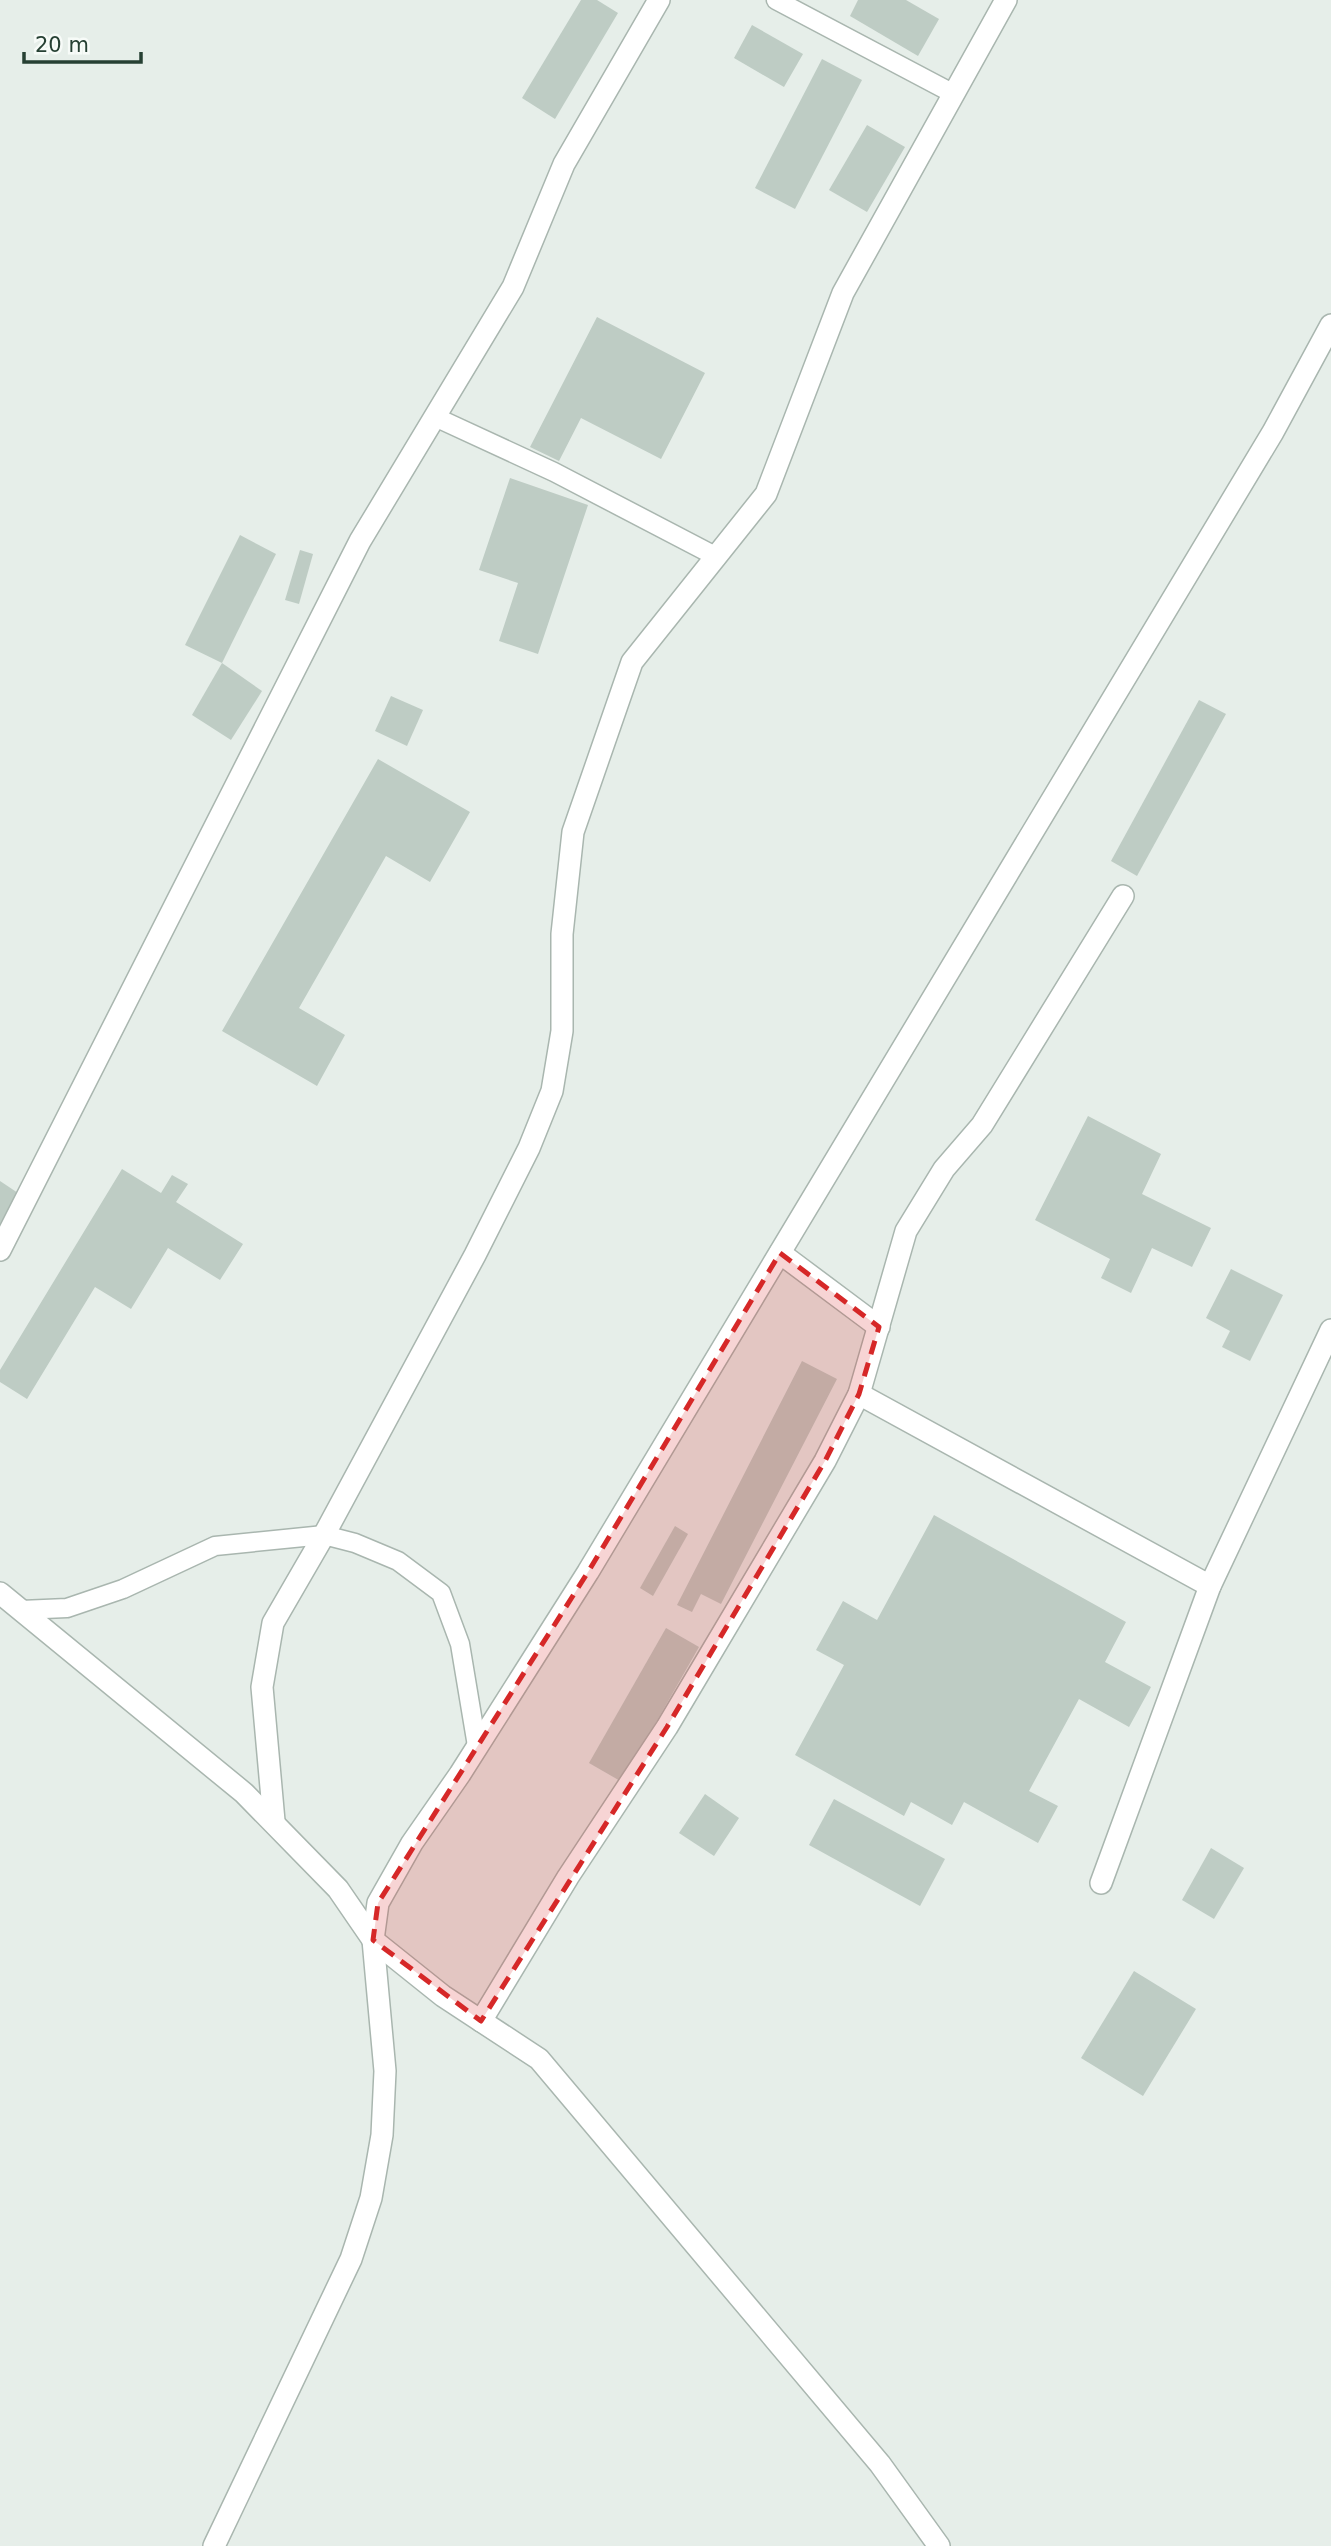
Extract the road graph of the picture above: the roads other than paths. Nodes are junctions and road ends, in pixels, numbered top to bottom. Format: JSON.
{"nodes":[{"id":1,"x":659,"y":0,"type":"edge"},
{"id":2,"x":776,"y":0,"type":"edge"},
{"id":3,"x":1006,"y":0,"type":"edge"},
{"id":4,"x":954,"y":94,"type":"junction"},
{"id":5,"x":1331,"y":325,"type":"edge"},
{"id":6,"x":435,"y":416,"type":"junction"},
{"id":7,"x":717,"y":557,"type":"junction"},
{"id":8,"x":1123,"y":896,"type":"dead end"},
{"id":9,"x":0,"y":1250,"type":"edge"},
{"id":10,"x":780,"y":1253,"type":"junction"},
{"id":11,"x":879,"y":1328,"type":"junction"},
{"id":12,"x":1331,"y":1330,"type":"edge"},
{"id":13,"x":859,"y":1394,"type":"junction"},
{"id":14,"x":324,"y":1535,"type":"junction"},
{"id":15,"x":1210,"y":1586,"type":"junction"},
{"id":16,"x":0,"y":1593,"type":"edge"},
{"id":17,"x":21,"y":1610,"type":"junction"},
{"id":18,"x":477,"y":1746,"type":"junction"},
{"id":19,"x":274,"y":1821,"type":"junction"},
{"id":20,"x":1101,"y":1883,"type":"dead end"},
{"id":21,"x":373,"y":1940,"type":"junction"},
{"id":22,"x":481,"y":2021,"type":"junction"},
{"id":23,"x":214,"y":2546,"type":"edge"},
{"id":24,"x":939,"y":2546,"type":"edge"}],
"edges":[{"from":1,"to":6,"type":"street"},
{"from":2,"to":4,"type":"lane"},
{"from":3,"to":4,"type":"street"},
{"from":4,"to":7,"type":"street"},
{"from":5,"to":10,"type":"street"},
{"from":6,"to":7,"type":"lane"},
{"from":6,"to":9,"type":"street"},
{"from":7,"to":14,"type":"street"},
{"from":8,"to":11,"type":"street"},
{"from":10,"to":11,"type":"street"},
{"from":10,"to":18,"type":"street"},
{"from":11,"to":13,"type":"street"},
{"from":12,"to":15,"type":"street"},
{"from":13,"to":15,"type":"street"},
{"from":13,"to":22,"type":"street"},
{"from":14,"to":17,"type":"lane"},
{"from":14,"to":18,"type":"lane"},
{"from":14,"to":19,"type":"street"},
{"from":15,"to":20,"type":"street"},
{"from":16,"to":17,"type":"street"},
{"from":17,"to":19,"type":"street"},
{"from":18,"to":21,"type":"street"},
{"from":19,"to":21,"type":"street"},
{"from":21,"to":22,"type":"street"},
{"from":21,"to":23,"type":"street"},
{"from":22,"to":24,"type":"street"}]}
